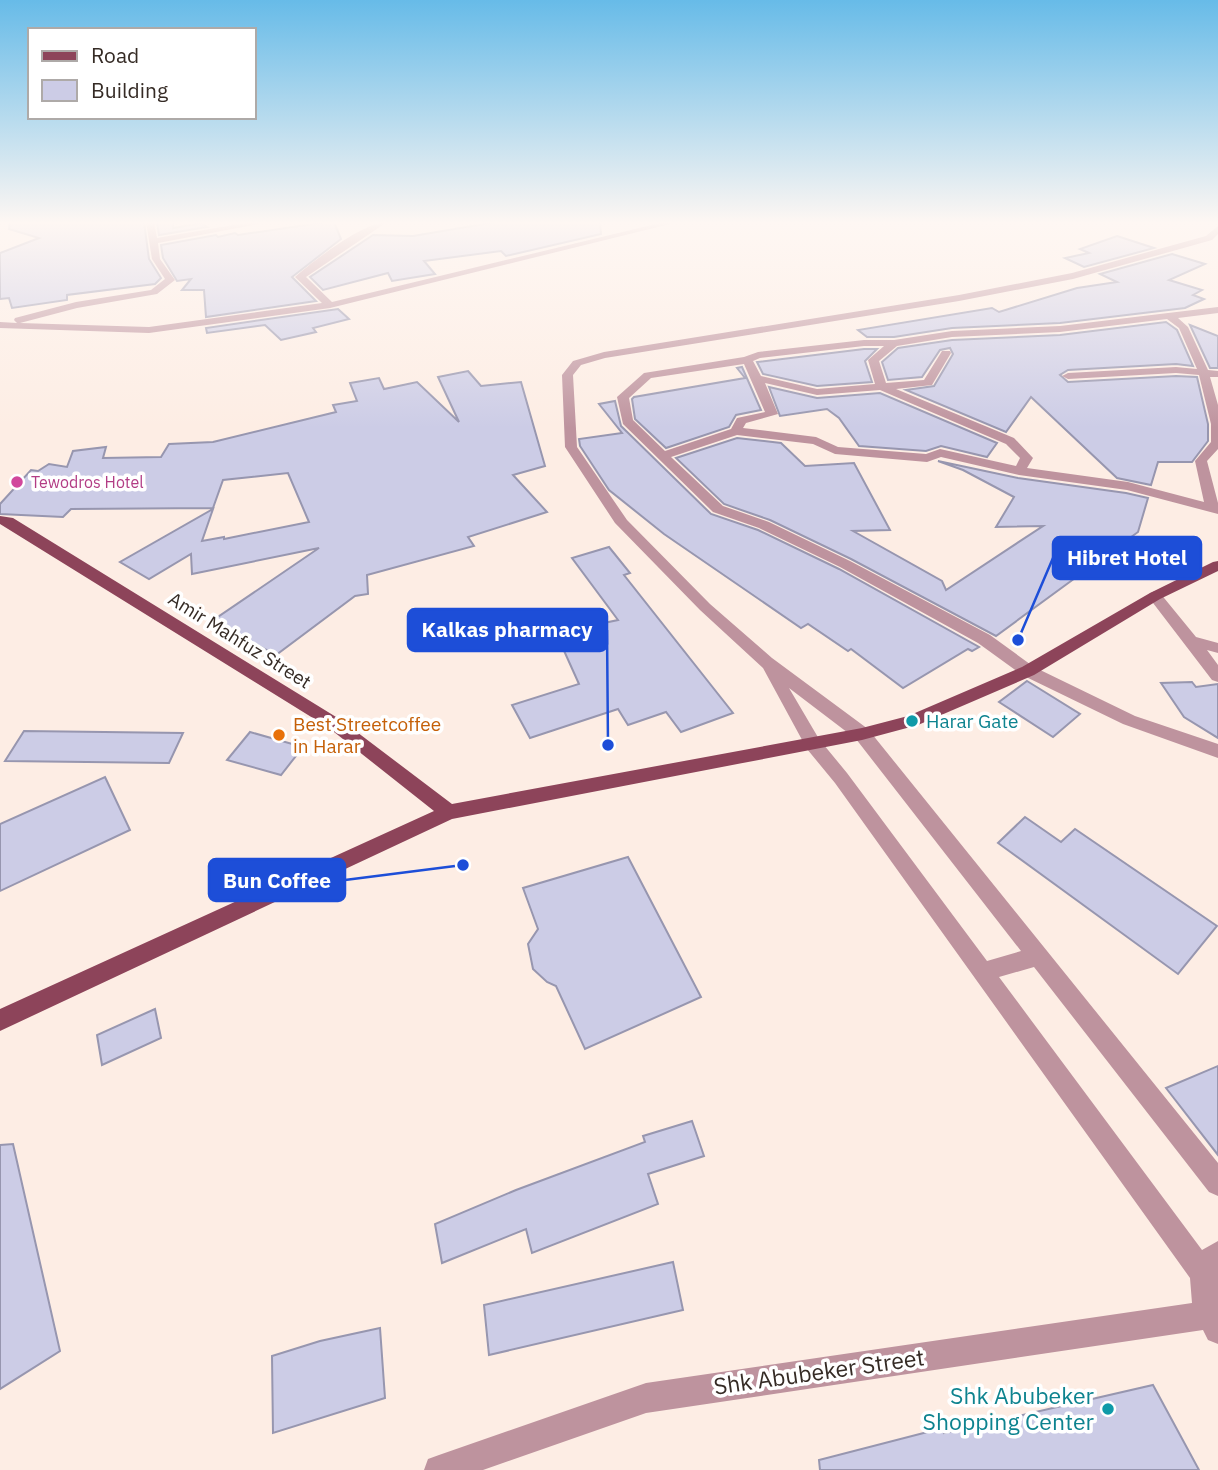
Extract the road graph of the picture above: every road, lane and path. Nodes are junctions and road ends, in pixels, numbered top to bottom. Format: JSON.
{"nodes":[{"id":1,"x":156,"y":291,"type":"edge"},
{"id":2,"x":315,"y":291,"type":"edge"},
{"id":3,"x":386,"y":291,"type":"edge"},
{"id":4,"x":996,"y":291,"type":"edge"},
{"id":5,"x":330,"y":304,"type":"junction"},
{"id":6,"x":1218,"y":310,"type":"edge"},
{"id":7,"x":1171,"y":317,"type":"junction"},
{"id":8,"x":1,"y":325,"type":"edge"},
{"id":9,"x":894,"y":343,"type":"junction"},
{"id":10,"x":946,"y":352,"type":"dead end"},
{"id":11,"x":747,"y":360,"type":"junction"},
{"id":12,"x":1204,"y":373,"type":"junction"},
{"id":13,"x":1218,"y":374,"type":"edge"},
{"id":14,"x":1068,"y":376,"type":"dead end"},
{"id":15,"x":757,"y":379,"type":"junction"},
{"id":16,"x":882,"y":387,"type":"junction"},
{"id":17,"x":736,"y":431,"type":"junction"},
{"id":18,"x":662,"y":456,"type":"junction"},
{"id":19,"x":1018,"y":471,"type":"junction"},
{"id":20,"x":1215,"y":508,"type":"edge"},
{"id":21,"x":0,"y":520,"type":"edge"},
{"id":22,"x":1218,"y":565,"type":"edge"},
{"id":23,"x":1155,"y":596,"type":"junction"},
{"id":24,"x":1191,"y":641,"type":"junction"},
{"id":25,"x":1218,"y":648,"type":"edge"},
{"id":26,"x":766,"y":662,"type":"junction"},
{"id":27,"x":1028,"y":671,"type":"junction"},
{"id":28,"x":1218,"y":676,"type":"edge"},
{"id":29,"x":862,"y":734,"type":"junction"},
{"id":30,"x":813,"y":744,"type":"junction"},
{"id":31,"x":1218,"y":751,"type":"edge"},
{"id":32,"x":449,"y":812,"type":"junction"},
{"id":33,"x":1037,"y":956,"type":"junction"},
{"id":34,"x":983,"y":972,"type":"junction"},
{"id":35,"x":0,"y":1020,"type":"edge"},
{"id":36,"x":1218,"y":1183,"type":"edge"},
{"id":37,"x":1210,"y":1264,"type":"edge"},
{"id":38,"x":1213,"y":1323,"type":"edge"},
{"id":39,"x":439,"y":1470,"type":"edge"}],
"edges":[{"from":1,"to":8,"type":"street"},
{"from":2,"to":5,"type":"street"},
{"from":3,"to":5,"type":"street"},
{"from":4,"to":26,"type":"street"},
{"from":5,"to":8,"type":"street"},
{"from":6,"to":7,"type":"street"},
{"from":7,"to":9,"type":"street"},
{"from":7,"to":12,"type":"street"},
{"from":9,"to":11,"type":"street"},
{"from":9,"to":16,"type":"street"},
{"from":10,"to":16,"type":"street"},
{"from":11,"to":15,"type":"street"},
{"from":11,"to":18,"type":"street"},
{"from":12,"to":13,"type":"street"},
{"from":12,"to":14,"type":"street"},
{"from":12,"to":20,"type":"street"},
{"from":15,"to":16,"type":"street"},
{"from":15,"to":17,"type":"street"},
{"from":16,"to":19,"type":"street"},
{"from":17,"to":18,"type":"street"},
{"from":17,"to":19,"type":"street"},
{"from":18,"to":27,"type":"street"},
{"from":19,"to":20,"type":"street"},
{"from":21,"to":32,"type":"main road","name":"Amir Mahfuz Street"},
{"from":22,"to":23,"type":"main road"},
{"from":23,"to":24,"type":"street"},
{"from":23,"to":27,"type":"main road"},
{"from":24,"to":25,"type":"street"},
{"from":24,"to":28,"type":"street"},
{"from":26,"to":29,"type":"street"},
{"from":26,"to":30,"type":"street"},
{"from":27,"to":29,"type":"main road"},
{"from":27,"to":31,"type":"street"},
{"from":29,"to":30,"type":"main road"},
{"from":29,"to":33,"type":"street"},
{"from":30,"to":32,"type":"main road"},
{"from":30,"to":34,"type":"street"},
{"from":32,"to":35,"type":"main road"},
{"from":33,"to":34,"type":"street"},
{"from":33,"to":36,"type":"street"},
{"from":34,"to":37,"type":"street"},
{"from":37,"to":38,"type":"street"},
{"from":38,"to":39,"type":"street","name":"Shk Abubeker Street"}]}
